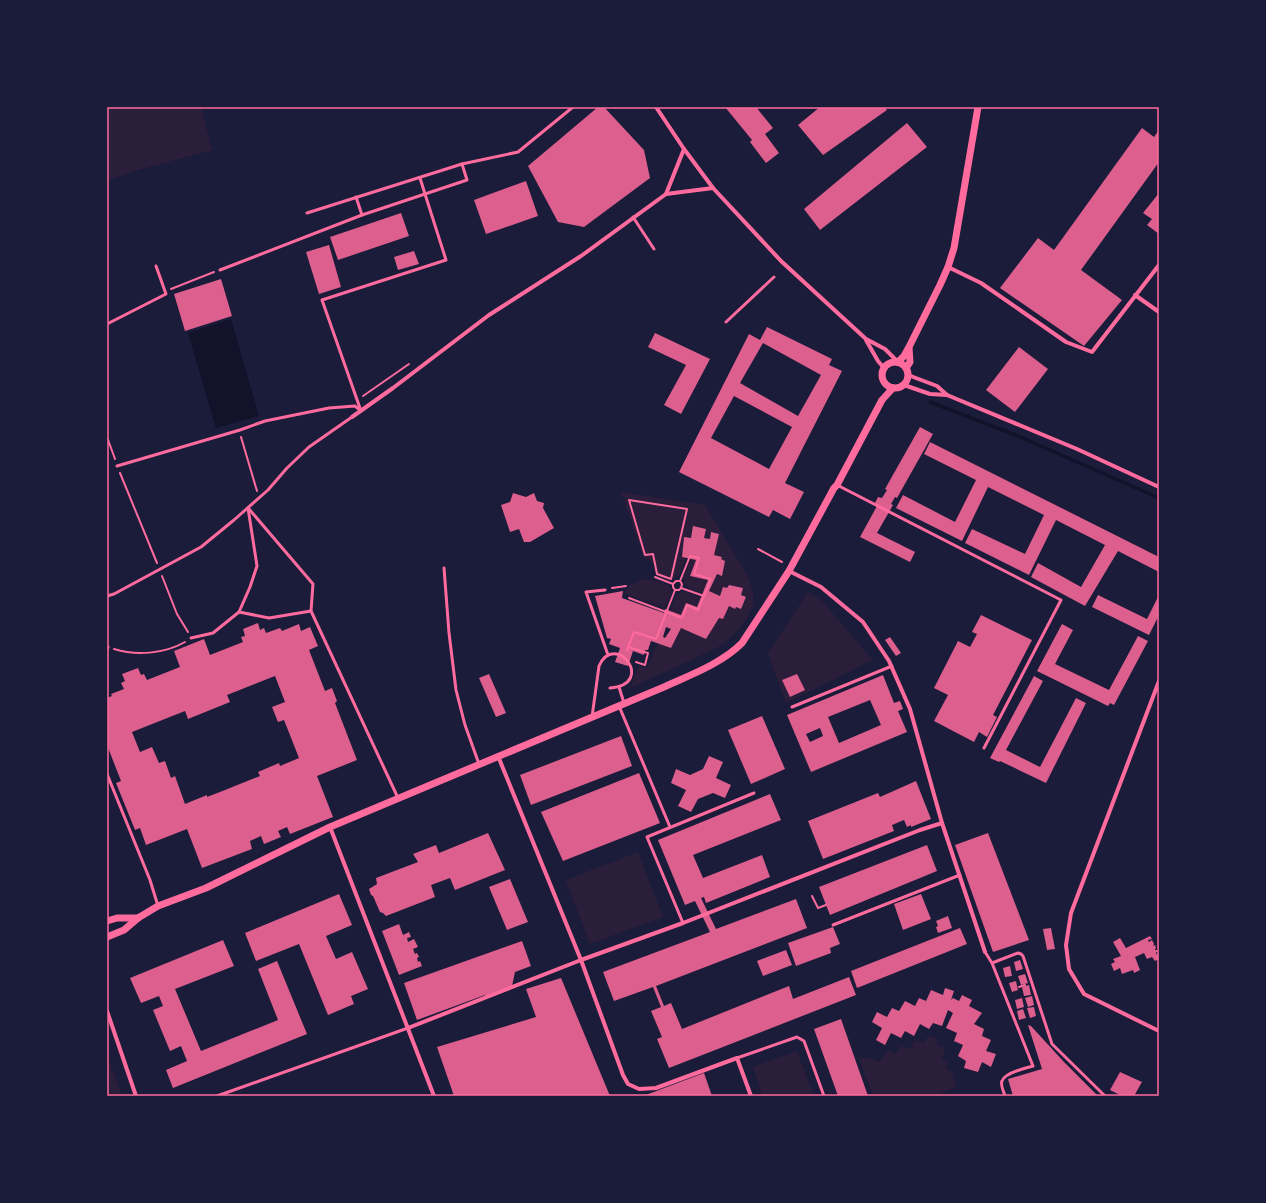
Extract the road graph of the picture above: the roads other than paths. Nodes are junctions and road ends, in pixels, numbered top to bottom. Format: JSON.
{"nodes":[{"id":1,"x":573,"y":107,"type":"edge"},
{"id":2,"x":656,"y":107,"type":"edge"},
{"id":3,"x":978,"y":107,"type":"edge"},
{"id":4,"x":684,"y":149,"type":"junction"},
{"id":5,"x":462,"y":164,"type":"junction"},
{"id":6,"x":420,"y":178,"type":"junction"},
{"id":7,"x":713,"y":188,"type":"junction"},
{"id":8,"x":425,"y":194,"type":"junction"},
{"id":9,"x":666,"y":194,"type":"junction"},
{"id":10,"x":356,"y":197,"type":"junction"},
{"id":11,"x":307,"y":213,"type":"dead end"},
{"id":12,"x":362,"y":215,"type":"junction"},
{"id":13,"x":633,"y":217,"type":"junction"},
{"id":14,"x":654,"y":249,"type":"dead end"},
{"id":15,"x":1159,"y":265,"type":"edge"},
{"id":16,"x":156,"y":266,"type":"dead end"},
{"id":17,"x":948,"y":267,"type":"junction"},
{"id":18,"x":220,"y":270,"type":"road end"},
{"id":19,"x":774,"y":277,"type":"dead end"},
{"id":20,"x":1136,"y":295,"type":"junction"},
{"id":21,"x":1159,"y":312,"type":"edge"},
{"id":22,"x":726,"y":322,"type":"dead end"},
{"id":23,"x":107,"y":324,"type":"edge"},
{"id":24,"x":866,"y":339,"type":"junction"},
{"id":25,"x":909,"y":347,"type":"junction"},
{"id":26,"x":898,"y":362,"type":"junction"},
{"id":27,"x":884,"y":368,"type":"junction"},
{"id":28,"x":907,"y":371,"type":"junction"},
{"id":29,"x":885,"y":384,"type":"junction"},
{"id":30,"x":904,"y":385,"type":"junction"},
{"id":31,"x":893,"y":388,"type":"junction"},
{"id":32,"x":947,"y":395,"type":"junction"},
{"id":33,"x":882,"y":400,"type":"junction"},
{"id":34,"x":361,"y":410,"type":"junction"},
{"id":35,"x":352,"y":417,"type":"joint"},
{"id":36,"x":117,"y":466,"type":"road end"},
{"id":37,"x":837,"y":486,"type":"junction"},
{"id":38,"x":1159,"y":487,"type":"edge"},
{"id":39,"x":248,"y":508,"type":"junction"},
{"id":40,"x":444,"y":568,"type":"dead end"},
{"id":41,"x":789,"y":571,"type":"junction"},
{"id":42,"x":605,"y":590,"type":"road end"},
{"id":43,"x":107,"y":596,"type":"edge"},
{"id":44,"x":311,"y":611,"type":"junction"},
{"id":45,"x":239,"y":612,"type":"junction"},
{"id":46,"x":191,"y":638,"type":"dead end"},
{"id":47,"x":608,"y":656,"type":"junction"},
{"id":48,"x":892,"y":666,"type":"junction"},
{"id":49,"x":1159,"y":682,"type":"edge"},
{"id":50,"x":619,"y":687,"type":"junction"},
{"id":51,"x":610,"y":688,"type":"dead end"},
{"id":52,"x":622,"y":705,"type":"junction"},
{"id":53,"x":792,"y":707,"type":"dead end"},
{"id":54,"x":592,"y":717,"type":"junction"},
{"id":55,"x":984,"y":748,"type":"dead end"},
{"id":56,"x":498,"y":756,"type":"junction"},
{"id":57,"x":479,"y":764,"type":"junction"},
{"id":58,"x":107,"y":774,"type":"edge"},
{"id":59,"x":754,"y":793,"type":"dead end"},
{"id":60,"x":398,"y":798,"type":"junction"},
{"id":61,"x":942,"y":823,"type":"junction"},
{"id":62,"x":330,"y":827,"type":"junction"},
{"id":63,"x":670,"y":827,"type":"junction"},
{"id":64,"x":960,"y":875,"type":"junction"},
{"id":65,"x":158,"y":906,"type":"junction"},
{"id":66,"x":138,"y":918,"type":"junction"},
{"id":67,"x":107,"y":921,"type":"edge"},
{"id":68,"x":683,"y":923,"type":"junction"},
{"id":69,"x":833,"y":925,"type":"dead end"},
{"id":70,"x":107,"y":937,"type":"edge"},
{"id":71,"x":985,"y":952,"type":"joint"},
{"id":72,"x":581,"y":960,"type":"junction"},
{"id":73,"x":992,"y":962,"type":"junction"},
{"id":74,"x":107,"y":1011,"type":"edge"},
{"id":75,"x":408,"y":1028,"type":"junction"},
{"id":76,"x":1159,"y":1030,"type":"edge"},
{"id":77,"x":737,"y":1058,"type":"junction"},
{"id":78,"x":136,"y":1096,"type":"edge"},
{"id":79,"x":217,"y":1096,"type":"edge"},
{"id":80,"x":434,"y":1096,"type":"edge"},
{"id":81,"x":751,"y":1096,"type":"edge"},
{"id":82,"x":824,"y":1096,"type":"edge"},
{"id":83,"x":1005,"y":1096,"type":"edge"},
{"id":84,"x":1105,"y":1096,"type":"edge"}],
"edges":[{"from":1,"to":5,"type":"lane"},
{"from":2,"to":4,"type":"street"},
{"from":3,"to":17,"type":"street"},
{"from":4,"to":7,"type":"street"},
{"from":4,"to":9,"type":"street"},
{"from":5,"to":6,"type":"lane"},
{"from":5,"to":8,"type":"lane"},
{"from":6,"to":8,"type":"lane"},
{"from":6,"to":10,"type":"lane"},
{"from":7,"to":9,"type":"street"},
{"from":7,"to":24,"type":"street"},
{"from":8,"to":12,"type":"lane"},
{"from":8,"to":34,"type":"lane"},
{"from":9,"to":13,"type":"street"},
{"from":10,"to":11,"type":"lane"},
{"from":10,"to":12,"type":"lane"},
{"from":12,"to":18,"type":"lane"},
{"from":13,"to":14,"type":"lane"},
{"from":13,"to":34,"type":"street"},
{"from":15,"to":20,"type":"street"},
{"from":16,"to":23,"type":"lane"},
{"from":17,"to":20,"type":"street"},
{"from":17,"to":25,"type":"street"},
{"from":19,"to":22,"type":"lane"},
{"from":20,"to":21,"type":"street"},
{"from":24,"to":26,"type":"street"},
{"from":24,"to":27,"type":"street"},
{"from":25,"to":26,"type":"street"},
{"from":25,"to":28,"type":"street"},
{"from":26,"to":27,"type":"street"},
{"from":26,"to":28,"type":"street"},
{"from":27,"to":29,"type":"street"},
{"from":28,"to":30,"type":"street"},
{"from":28,"to":32,"type":"street"},
{"from":29,"to":31,"type":"street"},
{"from":29,"to":33,"type":"street"},
{"from":30,"to":31,"type":"street"},
{"from":30,"to":32,"type":"street"},
{"from":31,"to":33,"type":"street"},
{"from":32,"to":38,"type":"street"},
{"from":33,"to":37,"type":"street"},
{"from":34,"to":35,"type":"street"},
{"from":34,"to":36,"type":"lane"},
{"from":35,"to":39,"type":"lane"},
{"from":37,"to":41,"type":"street"},
{"from":37,"to":55,"type":"lane"},
{"from":39,"to":43,"type":"lane"},
{"from":39,"to":44,"type":"lane"},
{"from":39,"to":45,"type":"lane"},
{"from":40,"to":57,"type":"lane"},
{"from":41,"to":48,"type":"street"},
{"from":41,"to":52,"type":"street"},
{"from":42,"to":47,"type":"lane"},
{"from":44,"to":45,"type":"lane"},
{"from":44,"to":60,"type":"lane"},
{"from":45,"to":46,"type":"lane"},
{"from":47,"to":50,"type":"lane"},
{"from":47,"to":54,"type":"lane"},
{"from":48,"to":53,"type":"lane"},
{"from":48,"to":61,"type":"street"},
{"from":49,"to":76,"type":"street"},
{"from":50,"to":51,"type":"lane"},
{"from":50,"to":52,"type":"lane"},
{"from":52,"to":54,"type":"street"},
{"from":52,"to":63,"type":"lane"},
{"from":54,"to":56,"type":"street"},
{"from":56,"to":57,"type":"street"},
{"from":56,"to":72,"type":"street"},
{"from":57,"to":60,"type":"street"},
{"from":58,"to":65,"type":"lane"},
{"from":59,"to":63,"type":"lane"},
{"from":60,"to":62,"type":"street"},
{"from":61,"to":64,"type":"street"},
{"from":61,"to":68,"type":"street"},
{"from":62,"to":65,"type":"street"},
{"from":62,"to":75,"type":"street"},
{"from":63,"to":68,"type":"lane"},
{"from":64,"to":69,"type":"lane"},
{"from":64,"to":71,"type":"street"},
{"from":65,"to":66,"type":"street"},
{"from":66,"to":67,"type":"street"},
{"from":66,"to":70,"type":"street"},
{"from":68,"to":72,"type":"street"},
{"from":71,"to":73,"type":"lane"},
{"from":72,"to":75,"type":"street"},
{"from":72,"to":77,"type":"street"},
{"from":73,"to":83,"type":"lane"},
{"from":73,"to":84,"type":"lane"},
{"from":74,"to":78,"type":"street"},
{"from":75,"to":79,"type":"lane"},
{"from":75,"to":80,"type":"street"},
{"from":77,"to":81,"type":"street"},
{"from":77,"to":82,"type":"lane"}]}
